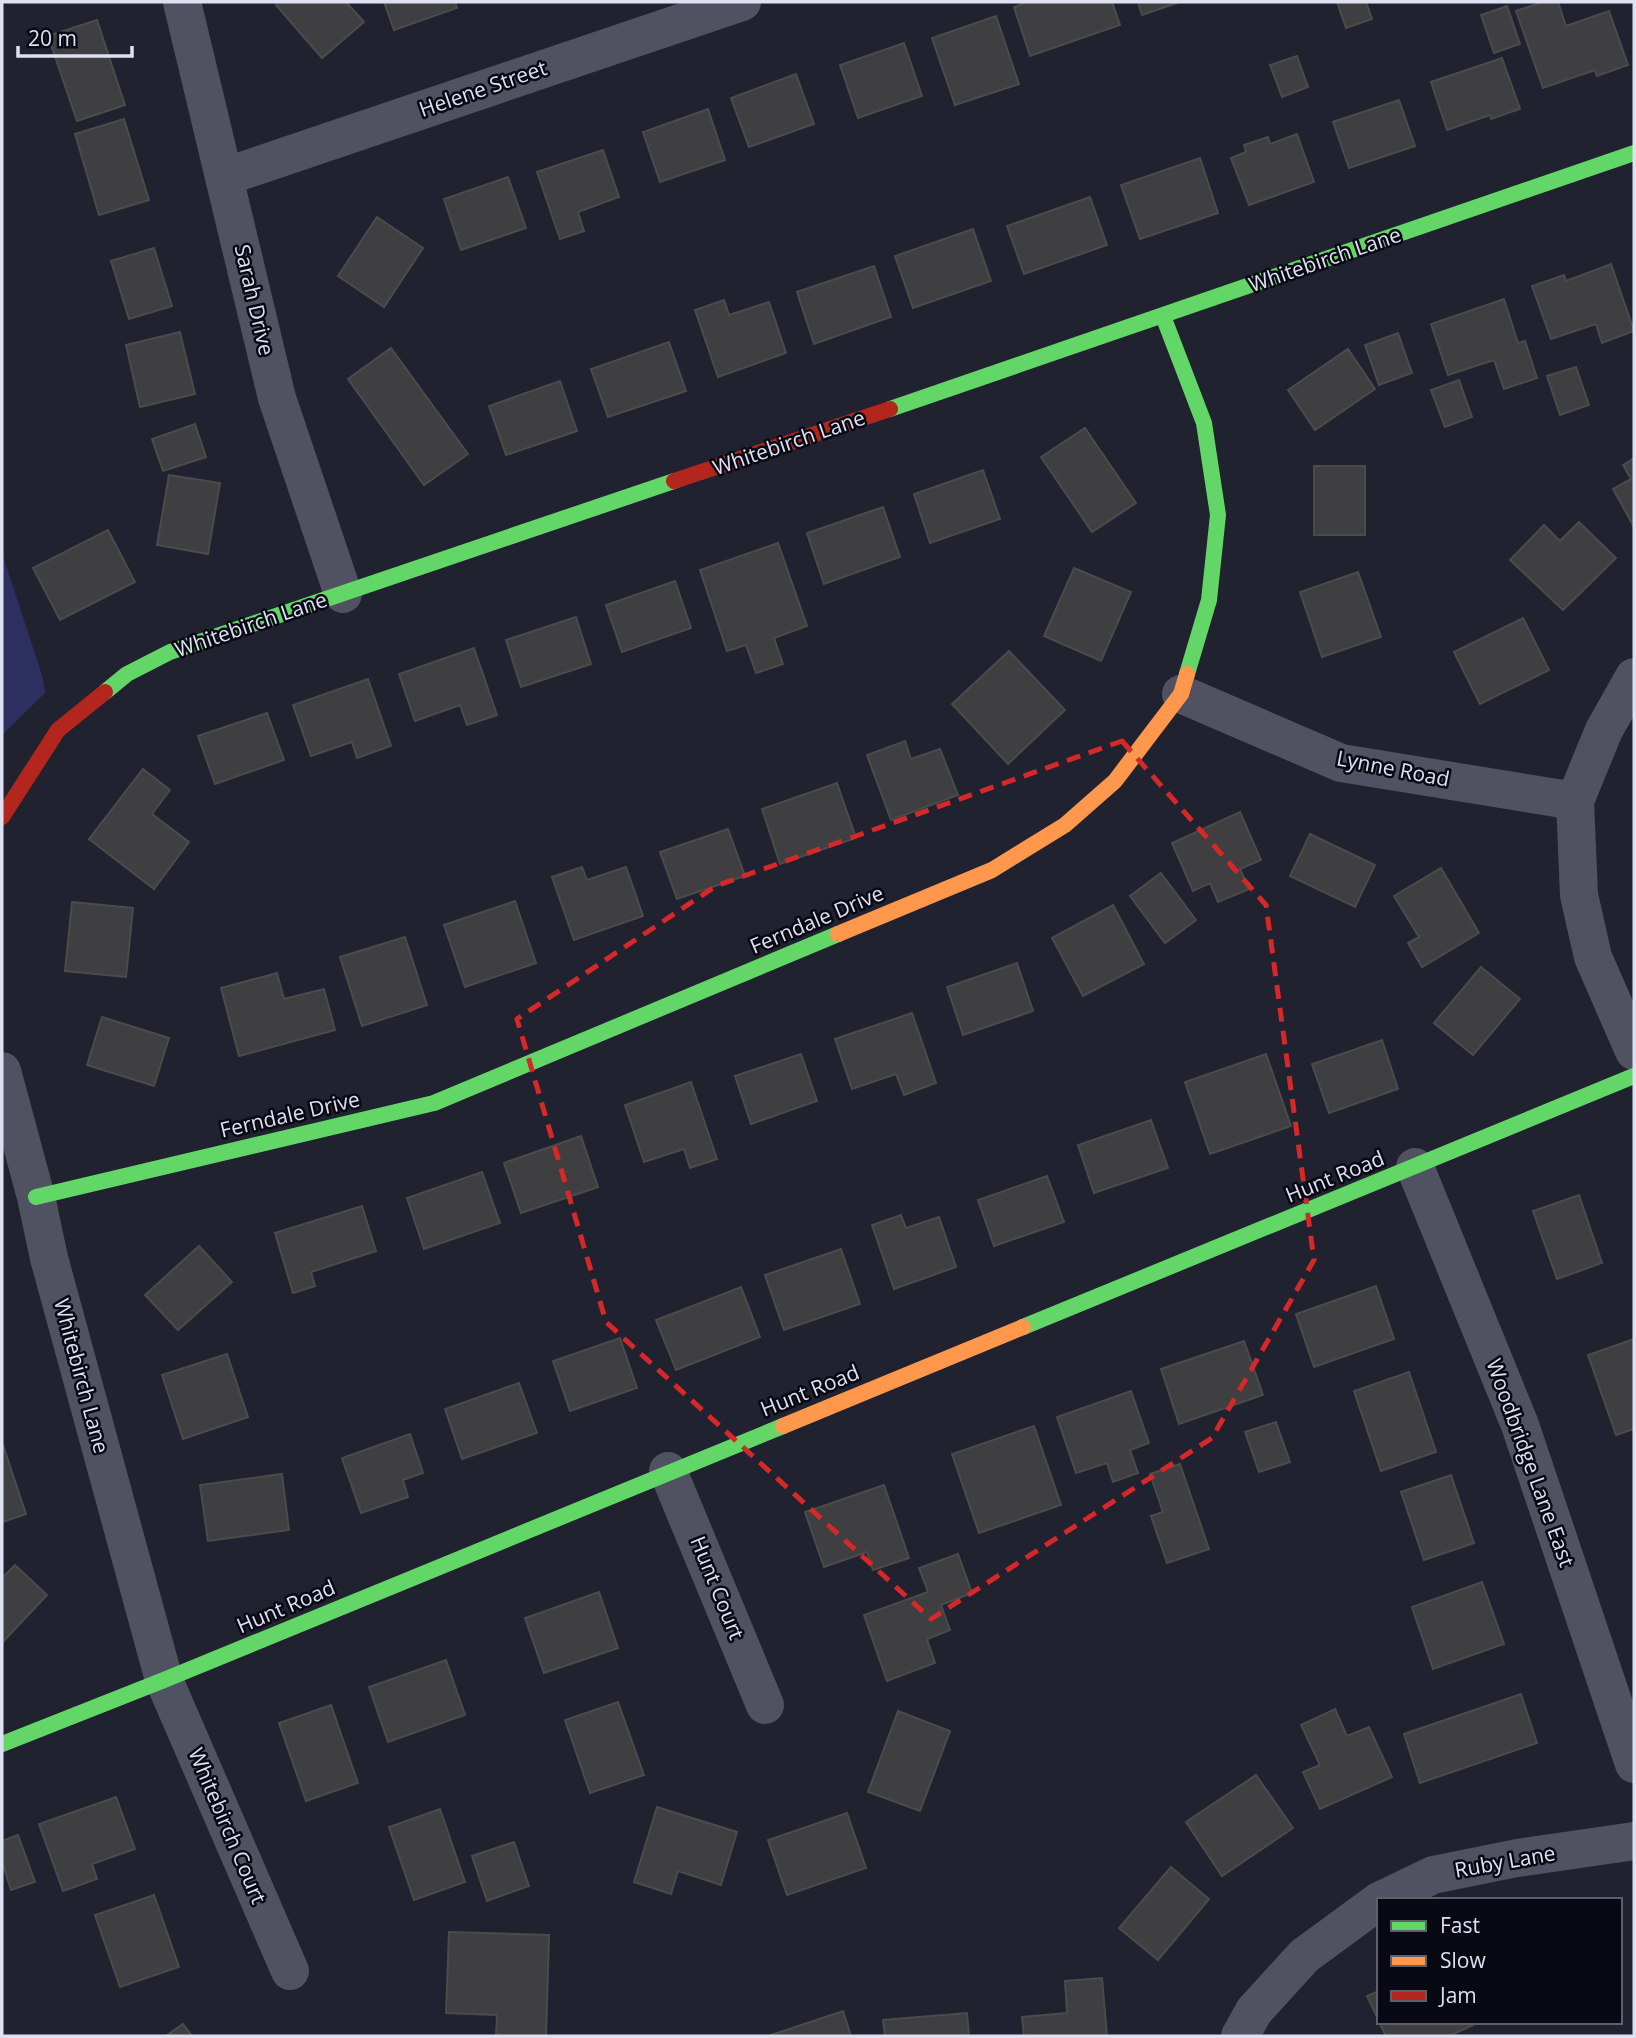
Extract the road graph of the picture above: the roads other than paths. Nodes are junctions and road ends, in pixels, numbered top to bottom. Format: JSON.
{"nodes":[{"id":1,"x":182,"y":2,"type":"edge"},
{"id":2,"x":742,"y":2,"type":"edge"},
{"id":3,"x":671,"y":13,"type":"edge"},
{"id":4,"x":1634,"y":153,"type":"edge"},
{"id":5,"x":224,"y":177,"type":"junction"},
{"id":6,"x":1163,"y":317,"type":"junction"},
{"id":7,"x":343,"y":594,"type":"junction"},
{"id":8,"x":1634,"y":677,"type":"edge"},
{"id":9,"x":1181,"y":694,"type":"junction"},
{"id":10,"x":1575,"y":801,"type":"junction"},
{"id":11,"x":2,"y":817,"type":"edge"},
{"id":12,"x":1634,"y":1051,"type":"edge"},
{"id":13,"x":2,"y":1071,"type":"edge"},
{"id":14,"x":1634,"y":1076,"type":"edge"},
{"id":15,"x":1415,"y":1167,"type":"junction"},
{"id":16,"x":36,"y":1197,"type":"junction"},
{"id":17,"x":668,"y":1471,"type":"junction"},
{"id":18,"x":164,"y":1680,"type":"junction"},
{"id":19,"x":765,"y":1705,"type":"dead end"},
{"id":20,"x":2,"y":1744,"type":"edge"},
{"id":21,"x":1634,"y":1763,"type":"edge"},
{"id":22,"x":1634,"y":1841,"type":"edge"},
{"id":23,"x":1384,"y":1898,"type":"edge"},
{"id":24,"x":1377,"y":1902,"type":"edge"},
{"id":25,"x":290,"y":1971,"type":"dead end"},
{"id":26,"x":1241,"y":2036,"type":"edge"}],
"edges":[{"from":1,"to":5,"type":"street","name":"Sarah Drive"},
{"from":2,"to":3,"type":"street","name":"Helene Street"},
{"from":3,"to":5,"type":"street","name":"Helene Street"},
{"from":4,"to":6,"type":"street","name":"Whitebirch Lane"},
{"from":5,"to":7,"type":"street","name":"Sarah Drive"},
{"from":6,"to":7,"type":"street","name":"Whitebirch Lane"},
{"from":6,"to":9,"type":"street","name":"Ferndale Drive"},
{"from":7,"to":11,"type":"street","name":"Whitebirch Lane"},
{"from":8,"to":10,"type":"street"},
{"from":9,"to":10,"type":"street","name":"Lynne Road"},
{"from":9,"to":16,"type":"street","name":"Ferndale Drive"},
{"from":10,"to":12,"type":"street"},
{"from":13,"to":16,"type":"street","name":"Whitebirch Lane"},
{"from":14,"to":15,"type":"street","name":"Hunt Road"},
{"from":15,"to":17,"type":"street","name":"Hunt Road"},
{"from":15,"to":21,"type":"street","name":"Woodbridge Lane East"},
{"from":16,"to":18,"type":"street","name":"Whitebirch Lane"},
{"from":17,"to":18,"type":"street","name":"Hunt Road"},
{"from":17,"to":19,"type":"street","name":"Hunt Court"},
{"from":18,"to":20,"type":"street","name":"Hunt Road"},
{"from":18,"to":25,"type":"street","name":"Whitebirch Court"},
{"from":22,"to":23,"type":"street","name":"Ruby Lane"},
{"from":24,"to":26,"type":"street","name":"Ruby Lane"}]}
